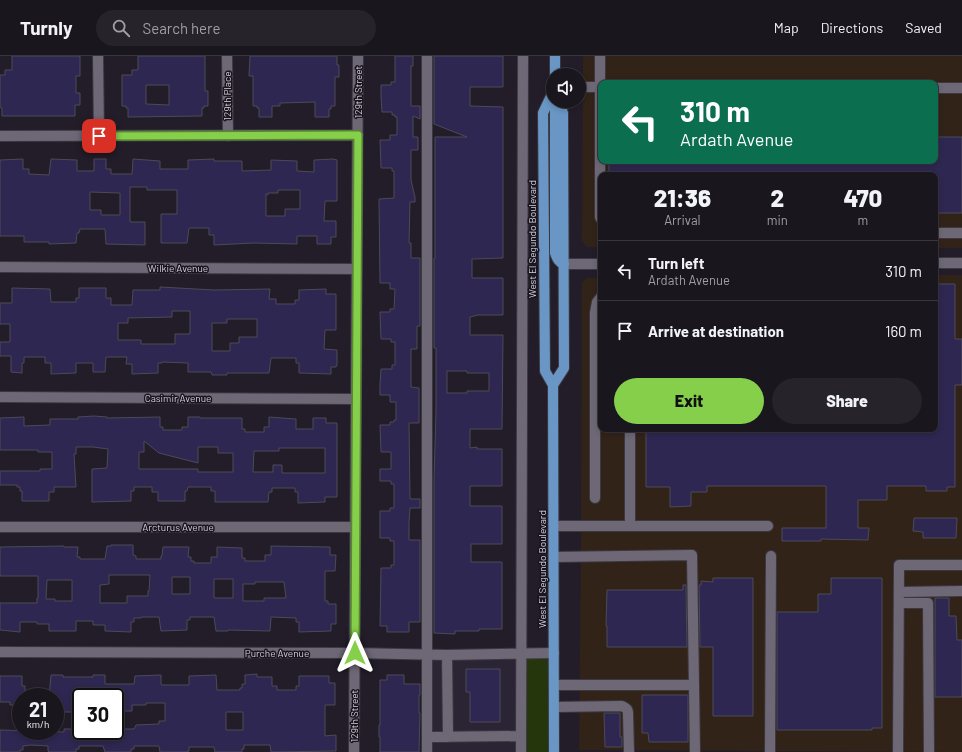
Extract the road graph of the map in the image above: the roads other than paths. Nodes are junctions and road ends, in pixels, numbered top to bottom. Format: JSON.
{"nodes":[{"id":1,"x":98,"y":56,"type":"edge"},
{"id":2,"x":227,"y":56,"type":"edge"},
{"id":3,"x":358,"y":56,"type":"edge"},
{"id":4,"x":427,"y":56,"type":"edge"},
{"id":5,"x":524,"y":56,"type":"edge"},
{"id":6,"x":555,"y":56,"type":"edge"},
{"id":7,"x":600,"y":56,"type":"edge"},
{"id":8,"x":555,"y":68,"type":"edge"},
{"id":9,"x":600,"y":80,"type":"edge"},
{"id":10,"x":586,"y":87,"type":"edge"},
{"id":11,"x":598,"y":87,"type":"edge"},
{"id":12,"x":938,"y":88,"type":"edge"},
{"id":13,"x":962,"y":88,"type":"edge"},
{"id":14,"x":546,"y":107,"type":"edge"},
{"id":15,"x":555,"y":108,"type":"edge"},
{"id":16,"x":561,"y":108,"type":"edge"},
{"id":17,"x":358,"y":135,"type":"junction"},
{"id":18,"x":0,"y":136,"type":"edge"},
{"id":19,"x":99,"y":136,"type":"junction"},
{"id":20,"x":228,"y":136,"type":"junction"},
{"id":21,"x":938,"y":233,"type":"edge"},
{"id":22,"x":962,"y":233,"type":"edge"},
{"id":23,"x":938,"y":263,"type":"edge"},
{"id":24,"x":564,"y":264,"type":"junction"},
{"id":25,"x":598,"y":264,"type":"edge"},
{"id":26,"x":962,"y":264,"type":"edge"},
{"id":27,"x":0,"y":267,"type":"edge"},
{"id":28,"x":357,"y":270,"type":"junction"},
{"id":29,"x":598,"y":300,"type":"edge"},
{"id":30,"x":553,"y":385,"type":"junction"},
{"id":31,"x":0,"y":397,"type":"edge"},
{"id":32,"x":356,"y":400,"type":"junction"},
{"id":33,"x":630,"y":432,"type":"edge"},
{"id":34,"x":595,"y":498,"type":"dead end"},
{"id":35,"x":355,"y":526,"type":"junction"},
{"id":36,"x":554,"y":526,"type":"junction"},
{"id":37,"x":630,"y":526,"type":"junction"},
{"id":38,"x":768,"y":526,"type":"dead end"},
{"id":39,"x":0,"y":527,"type":"edge"},
{"id":40,"x":772,"y":556,"type":"dead end"},
{"id":41,"x":554,"y":557,"type":"junction"},
{"id":42,"x":962,"y":565,"type":"edge"},
{"id":43,"x":962,"y":591,"type":"edge"},
{"id":44,"x":899,"y":592,"type":"junction"},
{"id":45,"x":899,"y":603,"type":"junction"},
{"id":46,"x":0,"y":652,"type":"edge"},
{"id":47,"x":355,"y":653,"type":"junction"},
{"id":48,"x":554,"y":653,"type":"junction"},
{"id":49,"x":428,"y":654,"type":"junction"},
{"id":50,"x":522,"y":654,"type":"junction"},
{"id":51,"x":448,"y":655,"type":"junction"},
{"id":52,"x":554,"y":685,"type":"junction"},
{"id":53,"x":694,"y":685,"type":"junction"},
{"id":54,"x":554,"y":706,"type":"junction"},
{"id":55,"x":521,"y":736,"type":"junction"},
{"id":56,"x":427,"y":737,"type":"junction"},
{"id":57,"x":448,"y":737,"type":"junction"},
{"id":58,"x":354,"y":752,"type":"edge"},
{"id":59,"x":427,"y":752,"type":"edge"},
{"id":60,"x":521,"y":752,"type":"edge"},
{"id":61,"x":554,"y":752,"type":"edge"},
{"id":62,"x":630,"y":752,"type":"edge"},
{"id":63,"x":695,"y":752,"type":"edge"},
{"id":64,"x":770,"y":752,"type":"edge"},
{"id":65,"x":898,"y":752,"type":"edge"},
{"id":66,"x":929,"y":752,"type":"edge"}],
"edges":[{"from":1,"to":19,"type":"street"},
{"from":2,"to":20,"type":"street","name":"129th Place"},
{"from":3,"to":17,"type":"street","name":"129th Street"},
{"from":4,"to":49,"type":"street"},
{"from":5,"to":50,"type":"street"},
{"from":6,"to":8,"type":"main road"},
{"from":7,"to":9,"type":"street"},
{"from":10,"to":11,"type":"street"},
{"from":12,"to":13,"type":"street"},
{"from":14,"to":30,"type":"main road","name":"West El Segundo Boulevard"},
{"from":15,"to":24,"type":"main road"},
{"from":16,"to":24,"type":"main road"},
{"from":17,"to":20,"type":"street"},
{"from":17,"to":28,"type":"street","name":"129th Street"},
{"from":18,"to":19,"type":"street"},
{"from":19,"to":20,"type":"street"},
{"from":21,"to":22,"type":"street"},
{"from":23,"to":26,"type":"street"},
{"from":24,"to":25,"type":"street"},
{"from":24,"to":30,"type":"main road"},
{"from":27,"to":28,"type":"street","name":"Wilkie Avenue"},
{"from":28,"to":32,"type":"street","name":"129th Street"},
{"from":29,"to":34,"type":"street"},
{"from":30,"to":36,"type":"main road","name":"West El Segundo Boulevard"},
{"from":31,"to":32,"type":"street","name":"Casimir Avenue"},
{"from":32,"to":35,"type":"street","name":"129th Street"},
{"from":33,"to":37,"type":"street"},
{"from":35,"to":39,"type":"street","name":"Arcturus Avenue"},
{"from":35,"to":47,"type":"street","name":"129th Street"},
{"from":36,"to":37,"type":"street"},
{"from":36,"to":41,"type":"main road","name":"West El Segundo Boulevard"},
{"from":37,"to":38,"type":"street"},
{"from":40,"to":64,"type":"street"},
{"from":41,"to":48,"type":"main road","name":"West El Segundo Boulevard"},
{"from":41,"to":53,"type":"street"},
{"from":42,"to":44,"type":"street"},
{"from":43,"to":44,"type":"street"},
{"from":44,"to":45,"type":"street"},
{"from":45,"to":65,"type":"street"},
{"from":45,"to":66,"type":"street"},
{"from":46,"to":47,"type":"street","name":"Purche Avenue"},
{"from":47,"to":49,"type":"street","name":"Purche Avenue"},
{"from":47,"to":58,"type":"street","name":"129th Street"},
{"from":48,"to":50,"type":"street","name":"Purche Avenue"},
{"from":48,"to":52,"type":"main road","name":"West El Segundo Boulevard"},
{"from":49,"to":51,"type":"street","name":"Purche Avenue"},
{"from":49,"to":56,"type":"street"},
{"from":50,"to":51,"type":"street","name":"Purche Avenue"},
{"from":50,"to":55,"type":"street"},
{"from":51,"to":57,"type":"street"},
{"from":52,"to":53,"type":"street"},
{"from":52,"to":54,"type":"main road","name":"West El Segundo Boulevard"},
{"from":53,"to":63,"type":"street"},
{"from":54,"to":61,"type":"main road","name":"West El Segundo Boulevard"},
{"from":54,"to":62,"type":"street"},
{"from":55,"to":57,"type":"street"},
{"from":55,"to":60,"type":"street"},
{"from":56,"to":57,"type":"street"},
{"from":56,"to":59,"type":"street"}]}
